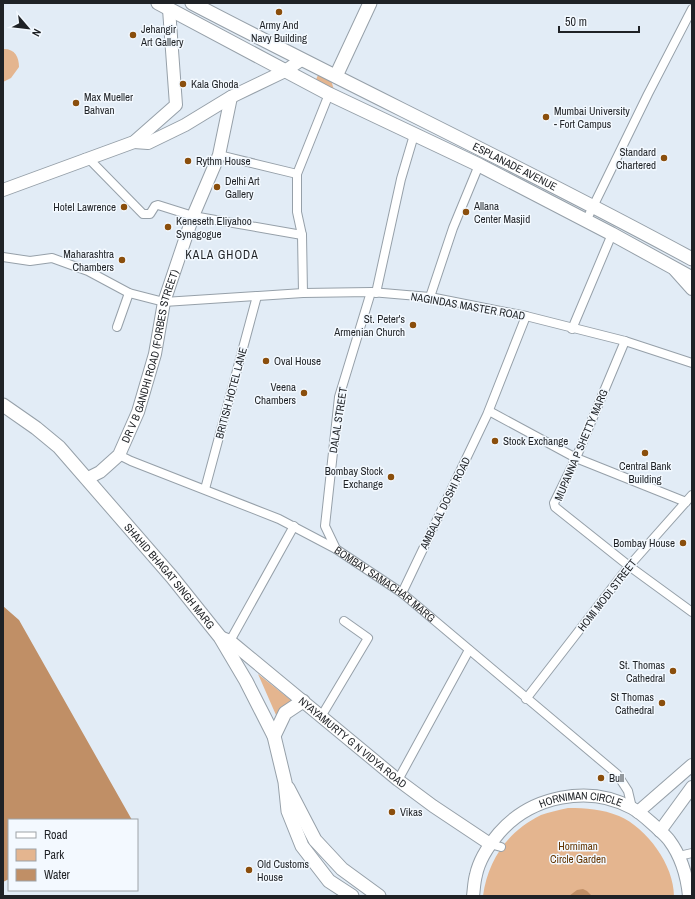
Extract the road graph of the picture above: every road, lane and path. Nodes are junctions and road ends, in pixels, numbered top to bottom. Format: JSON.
{"nodes":[{"id":1,"x":192,"y":3,"type":"edge"},
{"id":2,"x":370,"y":3,"type":"edge"},
{"id":3,"x":163,"y":6,"type":"edge"},
{"id":4,"x":692,"y":9,"type":"edge"},
{"id":5,"x":301,"y":60,"type":"junction"},
{"id":6,"x":315,"y":67,"type":"junction"},
{"id":7,"x":285,"y":71,"type":"junction"},
{"id":8,"x":336,"y":76,"type":"junction"},
{"id":9,"x":308,"y":83,"type":"junction"},
{"id":10,"x":231,"y":97,"type":"junction"},
{"id":11,"x":335,"y":97,"type":"junction"},
{"id":12,"x":176,"y":105,"type":"junction"},
{"id":13,"x":185,"y":125,"type":"junction"},
{"id":14,"x":414,"y":135,"type":"junction"},
{"id":15,"x":134,"y":142,"type":"junction"},
{"id":16,"x":218,"y":155,"type":"junction"},
{"id":17,"x":85,"y":158,"type":"junction"},
{"id":18,"x":479,"y":165,"type":"junction"},
{"id":19,"x":297,"y":174,"type":"junction"},
{"id":20,"x":3,"y":190,"type":"edge"},
{"id":21,"x":593,"y":205,"type":"junction"},
{"id":22,"x":193,"y":216,"type":"junction"},
{"id":23,"x":586,"y":221,"type":"junction"},
{"id":24,"x":645,"y":233,"type":"junction"},
{"id":25,"x":612,"y":234,"type":"junction"},
{"id":26,"x":302,"y":235,"type":"junction"},
{"id":27,"x":636,"y":248,"type":"junction"},
{"id":28,"x":3,"y":257,"type":"edge"},
{"id":29,"x":692,"y":259,"type":"edge"},
{"id":30,"x":674,"y":269,"type":"junction"},
{"id":31,"x":692,"y":278,"type":"edge"},
{"id":32,"x":692,"y":289,"type":"edge"},
{"id":33,"x":303,"y":292,"type":"junction"},
{"id":34,"x":373,"y":292,"type":"junction"},
{"id":35,"x":129,"y":293,"type":"junction"},
{"id":36,"x":256,"y":296,"type":"junction"},
{"id":37,"x":430,"y":297,"type":"junction"},
{"id":38,"x":164,"y":302,"type":"junction"},
{"id":39,"x":526,"y":316,"type":"junction"},
{"id":40,"x":116,"y":327,"type":"dead end"},
{"id":41,"x":572,"y":329,"type":"junction"},
{"id":42,"x":624,"y":341,"type":"junction"},
{"id":43,"x":692,"y":363,"type":"edge"},
{"id":44,"x":3,"y":405,"type":"edge"},
{"id":45,"x":489,"y":411,"type":"junction"},
{"id":46,"x":119,"y":455,"type":"junction"},
{"id":47,"x":576,"y":458,"type":"junction"},
{"id":48,"x":88,"y":478,"type":"junction"},
{"id":49,"x":205,"y":489,"type":"junction"},
{"id":50,"x":692,"y":495,"type":"edge"},
{"id":51,"x":686,"y":502,"type":"junction"},
{"id":52,"x":294,"y":526,"type":"junction"},
{"id":53,"x":336,"y":549,"type":"junction"},
{"id":54,"x":629,"y":566,"type":"junction"},
{"id":55,"x":402,"y":593,"type":"junction"},
{"id":56,"x":692,"y":612,"type":"edge"},
{"id":57,"x":344,"y":621,"type":"dead end"},
{"id":58,"x":225,"y":639,"type":"junction"},
{"id":59,"x":469,"y":650,"type":"junction"},
{"id":60,"x":526,"y":699,"type":"junction"},
{"id":61,"x":303,"y":701,"type":"junction"},
{"id":62,"x":322,"y":715,"type":"junction"},
{"id":63,"x":274,"y":736,"type":"junction"},
{"id":64,"x":692,"y":765,"type":"edge"},
{"id":65,"x":398,"y":780,"type":"junction"},
{"id":66,"x":285,"y":782,"type":"junction"},
{"id":67,"x":692,"y":787,"type":"edge"},
{"id":68,"x":635,"y":810,"type":"junction"},
{"id":69,"x":660,"y":831,"type":"junction"},
{"id":70,"x":315,"y":840,"type":"junction"},
{"id":71,"x":302,"y":846,"type":"junction"},
{"id":72,"x":495,"y":846,"type":"junction"},
{"id":73,"x":692,"y":853,"type":"edge"},
{"id":74,"x":679,"y":856,"type":"junction"},
{"id":75,"x":352,"y":896,"type":"edge"},
{"id":76,"x":379,"y":896,"type":"edge"},
{"id":77,"x":473,"y":896,"type":"edge"},
{"id":78,"x":690,"y":896,"type":"edge"}],
"edges":[{"from":1,"to":5,"type":"main road","name":"ESPLANADE AVENUE"},
{"from":2,"to":8,"type":"main road"},
{"from":3,"to":7,"type":"main road"},
{"from":3,"to":12,"type":"street"},
{"from":4,"to":21,"type":"street"},
{"from":5,"to":6,"type":"main road","name":"ESPLANADE AVENUE"},
{"from":5,"to":7,"type":"street"},
{"from":6,"to":8,"type":"main road","name":"ESPLANADE AVENUE"},
{"from":6,"to":9,"type":"main road"},
{"from":7,"to":9,"type":"main road"},
{"from":7,"to":10,"type":"street"},
{"from":8,"to":11,"type":"main road"},
{"from":8,"to":21,"type":"main road","name":"ESPLANADE AVENUE"},
{"from":9,"to":11,"type":"main road"},
{"from":10,"to":13,"type":"street"},
{"from":10,"to":16,"type":"street","name":"DR V B GANDHI ROAD (FORBES STREET)"},
{"from":11,"to":14,"type":"main road"},
{"from":11,"to":19,"type":"street"},
{"from":12,"to":13,"type":"street"},
{"from":12,"to":15,"type":"street"},
{"from":13,"to":15,"type":"street"},
{"from":14,"to":18,"type":"main road"},
{"from":14,"to":34,"type":"street","name":"DALAL STREET"},
{"from":15,"to":17,"type":"street"},
{"from":16,"to":19,"type":"street"},
{"from":16,"to":22,"type":"street","name":"DR V B GANDHI ROAD (FORBES STREET)"},
{"from":17,"to":20,"type":"street"},
{"from":17,"to":22,"type":"street"},
{"from":18,"to":23,"type":"main road"},
{"from":18,"to":37,"type":"street"},
{"from":19,"to":26,"type":"street"},
{"from":21,"to":23,"type":"street"},
{"from":21,"to":24,"type":"main road","name":"ESPLANADE AVENUE"},
{"from":22,"to":26,"type":"street"},
{"from":22,"to":38,"type":"street","name":"DR V B GANDHI ROAD (FORBES STREET)"},
{"from":23,"to":25,"type":"main road"},
{"from":24,"to":27,"type":"main road"},
{"from":24,"to":29,"type":"main road","name":"ESPLANADE AVENUE"},
{"from":25,"to":27,"type":"main road"},
{"from":25,"to":41,"type":"street"},
{"from":26,"to":33,"type":"street"},
{"from":27,"to":30,"type":"main road"},
{"from":28,"to":35,"type":"street","name":"NAGINDAS MASTER ROAD"},
{"from":30,"to":31,"type":"main road"},
{"from":30,"to":32,"type":"street"},
{"from":33,"to":34,"type":"street","name":"NAGINDAS MASTER ROAD"},
{"from":33,"to":36,"type":"street","name":"NAGINDAS MASTER ROAD"},
{"from":34,"to":37,"type":"street","name":"NAGINDAS MASTER ROAD"},
{"from":34,"to":53,"type":"street","name":"DALAL STREET"},
{"from":35,"to":38,"type":"street","name":"NAGINDAS MASTER ROAD"},
{"from":35,"to":40,"type":"street"},
{"from":36,"to":38,"type":"street","name":"NAGINDAS MASTER ROAD"},
{"from":36,"to":49,"type":"street","name":"BRITISH HOTEL LANE"},
{"from":37,"to":39,"type":"street","name":"NAGINDAS MASTER ROAD"},
{"from":38,"to":46,"type":"street","name":"DR V B GANDHI ROAD (FORBES STREET)"},
{"from":39,"to":41,"type":"street","name":"NAGINDAS MASTER ROAD"},
{"from":39,"to":45,"type":"street","name":"AMBALAL DOSHI ROAD"},
{"from":41,"to":42,"type":"street","name":"NAGINDAS MASTER ROAD"},
{"from":42,"to":43,"type":"street","name":"NAGINDAS MASTER ROAD"},
{"from":42,"to":47,"type":"street","name":"MUPANNA P SHETTY MARG"},
{"from":44,"to":48,"type":"main road","name":"SHAHID BHAGAT SINGH MARG"},
{"from":45,"to":47,"type":"street"},
{"from":45,"to":55,"type":"street","name":"AMBALAL DOSHI ROAD"},
{"from":46,"to":48,"type":"street"},
{"from":46,"to":49,"type":"street","name":"BOMBAY SAMACHAR MARG"},
{"from":47,"to":51,"type":"street"},
{"from":47,"to":54,"type":"street","name":"MUPANNA P SHETTY MARG"},
{"from":48,"to":58,"type":"main road","name":"SHAHID BHAGAT SINGH MARG"},
{"from":49,"to":52,"type":"street","name":"BOMBAY SAMACHAR MARG"},
{"from":50,"to":51,"type":"street","name":"HOMI MODI STREET"},
{"from":51,"to":54,"type":"street","name":"HOMI MODI STREET"},
{"from":52,"to":53,"type":"street","name":"BOMBAY SAMACHAR MARG"},
{"from":52,"to":58,"type":"street"},
{"from":53,"to":55,"type":"street","name":"BOMBAY SAMACHAR MARG"},
{"from":54,"to":56,"type":"street"},
{"from":54,"to":60,"type":"street","name":"HOMI MODI STREET"},
{"from":55,"to":59,"type":"street","name":"BOMBAY SAMACHAR MARG"},
{"from":57,"to":62,"type":"street"},
{"from":58,"to":61,"type":"street","name":"NYAYAMURTY G N VIDYA ROAD"},
{"from":58,"to":63,"type":"main road","name":"SHAHID BHAGAT SINGH MARG"},
{"from":59,"to":60,"type":"street","name":"BOMBAY SAMACHAR MARG"},
{"from":59,"to":65,"type":"street"},
{"from":60,"to":68,"type":"street","name":"BOMBAY SAMACHAR MARG"},
{"from":61,"to":62,"type":"street","name":"NYAYAMURTY G N VIDYA ROAD"},
{"from":61,"to":63,"type":"main road"},
{"from":62,"to":65,"type":"street","name":"NYAYAMURTY G N VIDYA ROAD"},
{"from":63,"to":66,"type":"main road","name":"SHAHID BHAGAT SINGH MARG"},
{"from":64,"to":68,"type":"street"},
{"from":65,"to":72,"type":"street","name":"NYAYAMURTY G N VIDYA ROAD"},
{"from":66,"to":70,"type":"main road","name":"SHAHID BHAGAT SINGH MARG"},
{"from":66,"to":71,"type":"main road","name":"SHAHID BHAGAT SINGH MARG"},
{"from":67,"to":69,"type":"street"},
{"from":68,"to":69,"type":"street","name":"HORNIMAN CIRCLE"},
{"from":68,"to":72,"type":"street","name":"HORNIMAN CIRCLE"},
{"from":69,"to":74,"type":"street","name":"HORNIMAN CIRCLE"},
{"from":70,"to":71,"type":"street"},
{"from":70,"to":76,"type":"main road","name":"SHAHID BHAGAT SINGH MARG"},
{"from":71,"to":75,"type":"main road","name":"SHAHID BHAGAT SINGH MARG"},
{"from":72,"to":77,"type":"street","name":"HORNIMAN CIRCLE"},
{"from":73,"to":74,"type":"street"},
{"from":74,"to":78,"type":"street","name":"HORNIMAN CIRCLE"}]}
